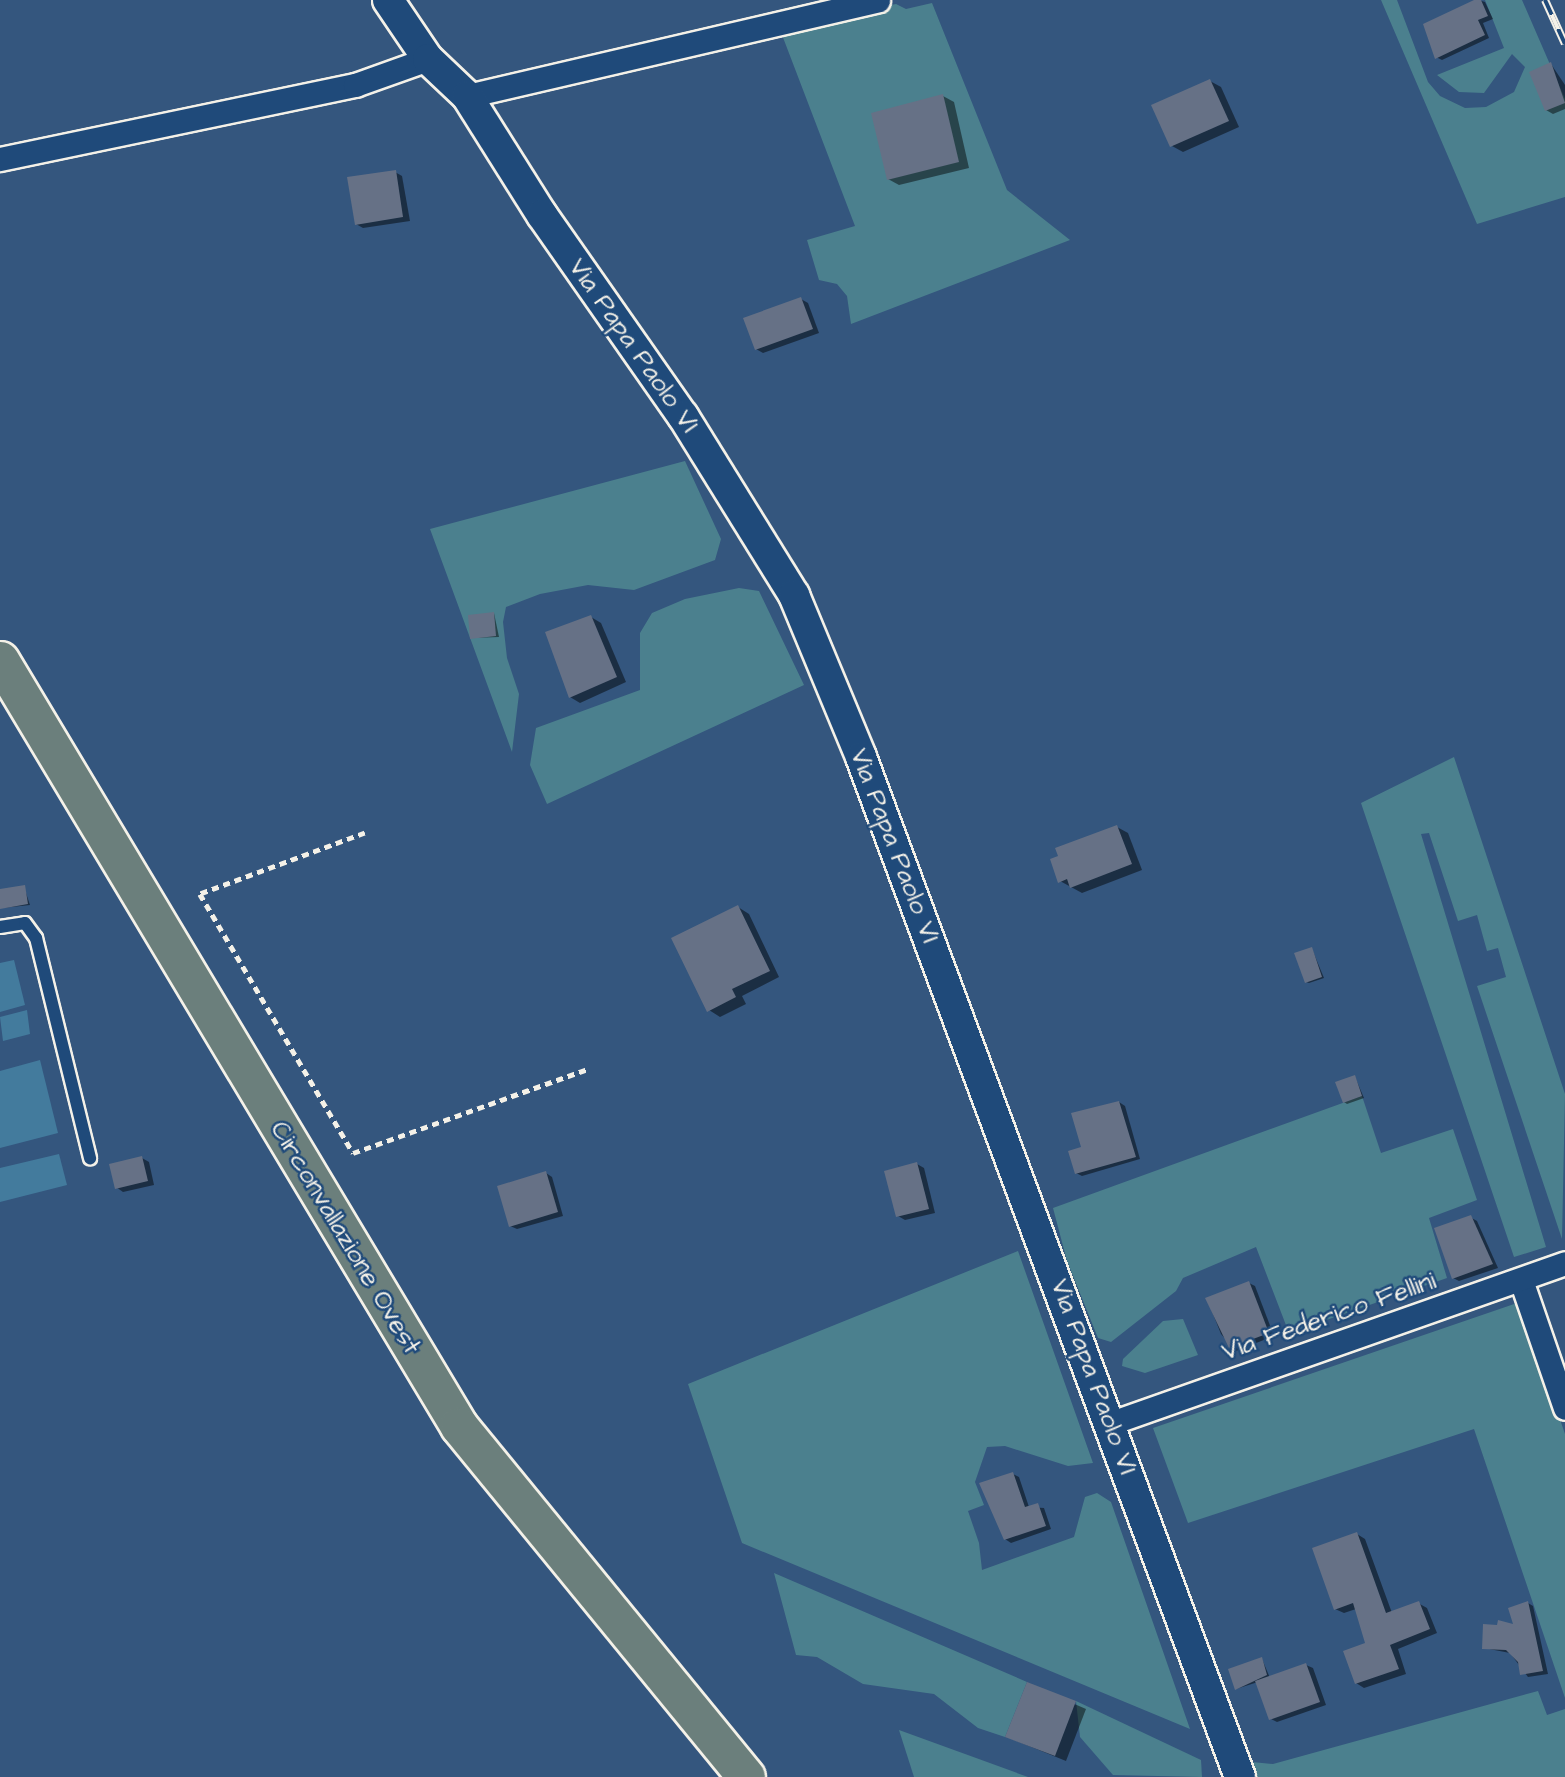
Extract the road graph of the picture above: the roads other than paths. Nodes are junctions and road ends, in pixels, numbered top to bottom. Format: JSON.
{"nodes":[{"id":1,"x":388,"y":0,"type":"edge"},
{"id":2,"x":878,"y":0,"type":"edge"},
{"id":3,"x":428,"y":59,"type":"junction"},
{"id":4,"x":467,"y":96,"type":"junction"},
{"id":5,"x":0,"y":159,"type":"edge"},
{"id":6,"x":0,"y":660,"type":"edge"},
{"id":7,"x":0,"y":927,"type":"edge"},
{"id":8,"x":90,"y":1158,"type":"dead end"},
{"id":9,"x":1565,"y":1263,"type":"edge"},
{"id":10,"x":1521,"y":1280,"type":"junction"},
{"id":11,"x":1565,"y":1408,"type":"edge"},
{"id":12,"x":1111,"y":1423,"type":"junction"},
{"id":13,"x":746,"y":1777,"type":"edge"},
{"id":14,"x":1240,"y":1777,"type":"edge"}],
"edges":[{"from":1,"to":3,"type":"street","name":"Via Papa Paolo VI"},
{"from":2,"to":4,"type":"street"},
{"from":3,"to":4,"type":"street","name":"Via Papa Paolo VI"},
{"from":3,"to":5,"type":"street"},
{"from":4,"to":12,"type":"street","name":"Via Papa Paolo VI"},
{"from":6,"to":13,"type":"main road","name":"Circonvallazione Ovest"},
{"from":7,"to":8,"type":"lane"},
{"from":9,"to":10,"type":"street","name":"Via Federico Fellini"},
{"from":10,"to":11,"type":"street"},
{"from":10,"to":12,"type":"street","name":"Via Federico Fellini"},
{"from":12,"to":14,"type":"street","name":"Via Papa Paolo VI"}]}
